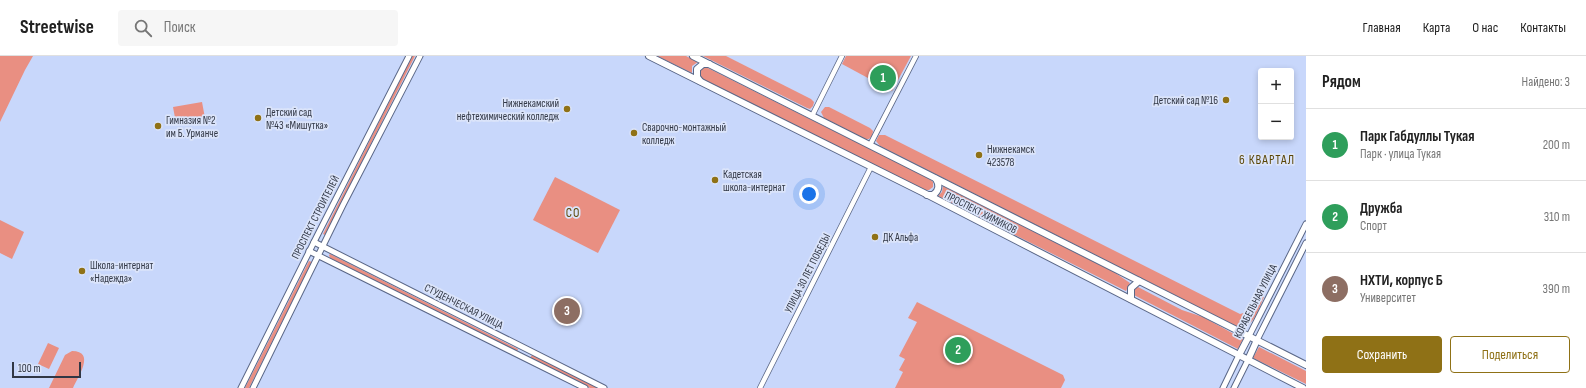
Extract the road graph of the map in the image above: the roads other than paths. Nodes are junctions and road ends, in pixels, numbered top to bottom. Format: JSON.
{"nodes":[{"id":1,"x":409,"y":56,"type":"edge"},
{"id":2,"x":420,"y":56,"type":"edge"},
{"id":3,"x":649,"y":56,"type":"edge"},
{"id":4,"x":693,"y":56,"type":"edge"},
{"id":5,"x":842,"y":56,"type":"edge"},
{"id":6,"x":916,"y":56,"type":"edge"},
{"id":7,"x":710,"y":65,"type":"junction"},
{"id":8,"x":702,"y":82,"type":"junction"},
{"id":9,"x":812,"y":116,"type":"junction"},
{"id":10,"x":870,"y":145,"type":"junction"},
{"id":11,"x":871,"y":167,"type":"junction"},
{"id":12,"x":934,"y":178,"type":"junction"},
{"id":13,"x":926,"y":194,"type":"junction"},
{"id":14,"x":1306,"y":224,"type":"edge"},
{"id":15,"x":314,"y":242,"type":"junction"},
{"id":16,"x":1306,"y":242,"type":"edge"},
{"id":17,"x":322,"y":246,"type":"junction"},
{"id":18,"x":309,"y":251,"type":"junction"},
{"id":19,"x":318,"y":255,"type":"junction"},
{"id":20,"x":1139,"y":281,"type":"junction"},
{"id":21,"x":1131,"y":299,"type":"junction"},
{"id":22,"x":1249,"y":336,"type":"junction"},
{"id":23,"x":1257,"y":340,"type":"junction"},
{"id":24,"x":522,"y":347,"type":"junction"},
{"id":25,"x":530,"y":351,"type":"junction"},
{"id":26,"x":518,"y":355,"type":"junction"},
{"id":27,"x":1239,"y":355,"type":"junction"},
{"id":28,"x":527,"y":359,"type":"junction"},
{"id":29,"x":1248,"y":360,"type":"junction"},
{"id":30,"x":1306,"y":365,"type":"edge"},
{"id":31,"x":241,"y":388,"type":"edge"},
{"id":32,"x":252,"y":388,"type":"edge"},
{"id":33,"x":585,"y":388,"type":"edge"},
{"id":34,"x":604,"y":388,"type":"edge"},
{"id":35,"x":760,"y":388,"type":"edge"},
{"id":36,"x":1223,"y":388,"type":"edge"},
{"id":37,"x":1234,"y":388,"type":"edge"},
{"id":38,"x":1303,"y":388,"type":"edge"}],
"edges":[{"from":1,"to":15,"type":"main road","name":"ПРОСПЕКТ СТРОИТЕЛЕЙ"},
{"from":2,"to":17,"type":"main road","name":"ПРОСПЕКТ СТРОИТЕЛЕЙ"},
{"from":3,"to":8,"type":"main road","name":"ПРОСПЕКТ ХИМИКОВ"},
{"from":4,"to":7,"type":"main road","name":"ПРОСПЕКТ ХИМИКОВ"},
{"from":5,"to":9,"type":"street"},
{"from":6,"to":10,"type":"street"},
{"from":7,"to":8,"type":"main road"},
{"from":7,"to":9,"type":"main road","name":"ПРОСПЕКТ ХИМИКОВ"},
{"from":8,"to":11,"type":"main road","name":"ПРОСПЕКТ ХИМИКОВ"},
{"from":9,"to":10,"type":"main road","name":"ПРОСПЕКТ ХИМИКОВ"},
{"from":10,"to":12,"type":"main road","name":"ПРОСПЕКТ ХИМИКОВ"},
{"from":11,"to":13,"type":"main road","name":"ПРОСПЕКТ ХИМИКОВ"},
{"from":11,"to":35,"type":"street","name":"УЛИЦА 30 ЛЕТ ПОБЕДЫ"},
{"from":12,"to":13,"type":"main road"},
{"from":12,"to":20,"type":"main road","name":"ПРОСПЕКТ ХИМИКОВ"},
{"from":13,"to":21,"type":"main road","name":"ПРОСПЕКТ ХИМИКОВ"},
{"from":14,"to":22,"type":"main road","name":"КОРАБЕЛЬНАЯ УЛИЦА"},
{"from":15,"to":17,"type":"main road","name":"СТУДЕНЧЕСКАЯ УЛИЦА"},
{"from":15,"to":18,"type":"main road","name":"ПРОСПЕКТ СТРОИТЕЛЕЙ"},
{"from":16,"to":23,"type":"main road","name":"КОРАБЕЛЬНАЯ УЛИЦА"},
{"from":17,"to":19,"type":"main road","name":"ПРОСПЕКТ СТРОИТЕЛЕЙ"},
{"from":17,"to":24,"type":"main road","name":"СТУДЕНЧЕСКАЯ УЛИЦА"},
{"from":18,"to":19,"type":"main road","name":"СТУДЕНЧЕСКАЯ УЛИЦА"},
{"from":18,"to":31,"type":"main road","name":"ПРОСПЕКТ СТРОИТЕЛЕЙ"},
{"from":19,"to":26,"type":"main road","name":"СТУДЕНЧЕСКАЯ УЛИЦА"},
{"from":19,"to":32,"type":"main road","name":"ПРОСПЕКТ СТРОИТЕЛЕЙ"},
{"from":20,"to":21,"type":"main road"},
{"from":20,"to":22,"type":"main road","name":"ПРОСПЕКТ ХИМИКОВ"},
{"from":21,"to":27,"type":"main road","name":"ПРОСПЕКТ ХИМИКОВ"},
{"from":22,"to":23,"type":"main road","name":"ПРОСПЕКТ ХИМИКОВ"},
{"from":22,"to":27,"type":"main road","name":"КОРАБЕЛЬНАЯ УЛИЦА"},
{"from":23,"to":29,"type":"main road","name":"КОРАБЕЛЬНАЯ УЛИЦА"},
{"from":23,"to":30,"type":"main road","name":"ПРОСПЕКТ ХИМИКОВ"},
{"from":24,"to":25,"type":"main road","name":"СТУДЕНЧЕСКАЯ УЛИЦА"},
{"from":24,"to":26,"type":"main road"},
{"from":25,"to":28,"type":"main road"},
{"from":25,"to":34,"type":"main road","name":"СТУДЕНЧЕСКАЯ УЛИЦА"},
{"from":26,"to":28,"type":"main road","name":"СТУДЕНЧЕСКАЯ УЛИЦА"},
{"from":27,"to":29,"type":"main road","name":"ПРОСПЕКТ ХИМИКОВ"},
{"from":27,"to":36,"type":"main road","name":"КОРАБЕЛЬНАЯ УЛИЦА"},
{"from":28,"to":33,"type":"main road","name":"СТУДЕНЧЕСКАЯ УЛИЦА"},
{"from":29,"to":37,"type":"main road","name":"КОРАБЕЛЬНАЯ УЛИЦА"},
{"from":29,"to":38,"type":"main road","name":"ПРОСПЕКТ ХИМИКОВ"}]}
